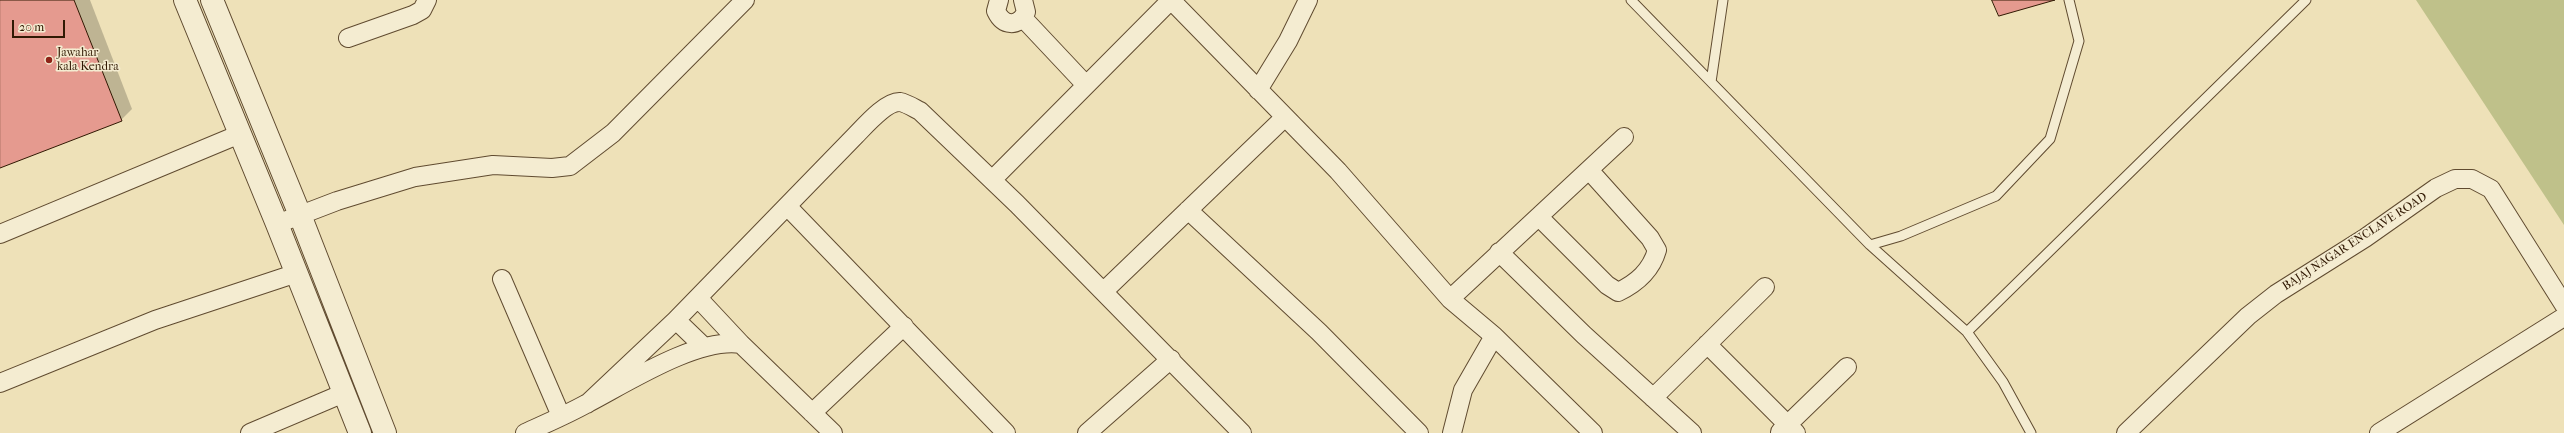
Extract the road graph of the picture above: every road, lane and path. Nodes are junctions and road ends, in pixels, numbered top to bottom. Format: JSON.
{"nodes":[{"id":1,"x":185,"y":0,"type":"edge"},
{"id":2,"x":212,"y":0,"type":"edge"},
{"id":3,"x":427,"y":0,"type":"edge"},
{"id":4,"x":745,"y":0,"type":"edge"},
{"id":5,"x":999,"y":0,"type":"edge"},
{"id":6,"x":1023,"y":0,"type":"edge"},
{"id":7,"x":1171,"y":0,"type":"edge"},
{"id":8,"x":1308,"y":0,"type":"edge"},
{"id":9,"x":1631,"y":0,"type":"edge"},
{"id":10,"x":1723,"y":0,"type":"edge"},
{"id":11,"x":2068,"y":0,"type":"edge"},
{"id":12,"x":2306,"y":0,"type":"edge"},
{"id":13,"x":1023,"y":18,"type":"junction"},
{"id":14,"x":348,"y":38,"type":"dead end"},
{"id":15,"x":1711,"y":82,"type":"junction"},
{"id":16,"x":1086,"y":85,"type":"junction"},
{"id":17,"x":1258,"y":90,"type":"junction"},
{"id":18,"x":1285,"y":117,"type":"junction"},
{"id":19,"x":240,"y":134,"type":"junction"},
{"id":20,"x":1624,"y":137,"type":"dead end"},
{"id":21,"x":1589,"y":170,"type":"junction"},
{"id":22,"x":992,"y":180,"type":"junction"},
{"id":23,"x":786,"y":206,"type":"junction"},
{"id":24,"x":1188,"y":210,"type":"junction"},
{"id":25,"x":300,"y":215,"type":"junction"},
{"id":26,"x":1539,"y":217,"type":"junction"},
{"id":27,"x":277,"y":224,"type":"junction"},
{"id":28,"x":0,"y":234,"type":"edge"},
{"id":29,"x":1870,"y":245,"type":"junction"},
{"id":30,"x":1499,"y":252,"type":"junction"},
{"id":31,"x":297,"y":273,"type":"junction"},
{"id":32,"x":502,"y":279,"type":"dead end"},
{"id":33,"x":1765,"y":286,"type":"dead end"},
{"id":34,"x":1104,"y":291,"type":"junction"},
{"id":35,"x":698,"y":298,"type":"junction"},
{"id":36,"x":1450,"y":299,"type":"junction"},
{"id":37,"x":2564,"y":306,"type":"edge"},
{"id":38,"x":2564,"y":316,"type":"edge"},
{"id":39,"x":676,"y":320,"type":"junction"},
{"id":40,"x":904,"y":326,"type":"junction"},
{"id":41,"x":1967,"y":332,"type":"junction"},
{"id":42,"x":1494,"y":336,"type":"junction"},
{"id":43,"x":741,"y":344,"type":"junction"},
{"id":44,"x":1707,"y":344,"type":"junction"},
{"id":45,"x":703,"y":346,"type":"junction"},
{"id":46,"x":1171,"y":359,"type":"junction"},
{"id":47,"x":1847,"y":367,"type":"dead end"},
{"id":48,"x":0,"y":383,"type":"edge"},
{"id":49,"x":344,"y":393,"type":"junction"},
{"id":50,"x":1653,"y":398,"type":"junction"},
{"id":51,"x":587,"y":404,"type":"junction"},
{"id":52,"x":812,"y":413,"type":"junction"},
{"id":53,"x":561,"y":416,"type":"junction"},
{"id":54,"x":1788,"y":430,"type":"edge"},
{"id":55,"x":2131,"y":432,"type":"edge"},
{"id":56,"x":250,"y":433,"type":"edge"},
{"id":57,"x":360,"y":433,"type":"edge"},
{"id":58,"x":385,"y":433,"type":"edge"},
{"id":59,"x":524,"y":433,"type":"edge"},
{"id":60,"x":832,"y":433,"type":"edge"},
{"id":61,"x":1006,"y":433,"type":"edge"},
{"id":62,"x":1087,"y":433,"type":"edge"},
{"id":63,"x":1242,"y":433,"type":"edge"},
{"id":64,"x":1419,"y":433,"type":"edge"},
{"id":65,"x":1452,"y":433,"type":"edge"},
{"id":66,"x":1593,"y":433,"type":"edge"},
{"id":67,"x":1692,"y":433,"type":"edge"},
{"id":68,"x":2031,"y":433,"type":"edge"},
{"id":69,"x":2379,"y":433,"type":"edge"}],
"edges":[{"from":1,"to":19,"type":"street"},
{"from":2,"to":25,"type":"street"},
{"from":3,"to":14,"type":"street"},
{"from":4,"to":25,"type":"street"},
{"from":5,"to":13,"type":"street"},
{"from":6,"to":13,"type":"street"},
{"from":7,"to":16,"type":"street"},
{"from":7,"to":17,"type":"street"},
{"from":8,"to":17,"type":"street"},
{"from":9,"to":15,"type":"lane"},
{"from":10,"to":15,"type":"lane"},
{"from":11,"to":29,"type":"lane"},
{"from":12,"to":41,"type":"lane"},
{"from":13,"to":16,"type":"street"},
{"from":15,"to":29,"type":"lane"},
{"from":16,"to":22,"type":"street"},
{"from":17,"to":18,"type":"street"},
{"from":18,"to":24,"type":"street"},
{"from":18,"to":36,"type":"street"},
{"from":19,"to":27,"type":"street"},
{"from":19,"to":28,"type":"street"},
{"from":20,"to":21,"type":"street"},
{"from":21,"to":26,"type":"street"},
{"from":21,"to":26,"type":"street"},
{"from":22,"to":23,"type":"street"},
{"from":22,"to":34,"type":"street"},
{"from":23,"to":35,"type":"street"},
{"from":23,"to":40,"type":"street"},
{"from":24,"to":34,"type":"street"},
{"from":24,"to":64,"type":"street"},
{"from":25,"to":27,"type":"street"},
{"from":25,"to":58,"type":"street"},
{"from":26,"to":30,"type":"street"},
{"from":27,"to":31,"type":"street"},
{"from":29,"to":41,"type":"lane"},
{"from":30,"to":36,"type":"street"},
{"from":30,"to":50,"type":"street"},
{"from":31,"to":48,"type":"street"},
{"from":31,"to":49,"type":"street"},
{"from":32,"to":53,"type":"street"},
{"from":33,"to":44,"type":"street"},
{"from":34,"to":46,"type":"street"},
{"from":35,"to":39,"type":"street"},
{"from":35,"to":43,"type":"street"},
{"from":36,"to":42,"type":"street"},
{"from":37,"to":55,"type":"street","name":"BAJAJ NAGAR ENCLAVE ROAD"},
{"from":38,"to":69,"type":"street"},
{"from":39,"to":45,"type":"street"},
{"from":39,"to":51,"type":"street"},
{"from":40,"to":52,"type":"street"},
{"from":40,"to":61,"type":"street"},
{"from":41,"to":68,"type":"lane"},
{"from":42,"to":65,"type":"street"},
{"from":42,"to":66,"type":"street"},
{"from":43,"to":45,"type":"street"},
{"from":43,"to":52,"type":"street"},
{"from":44,"to":50,"type":"street"},
{"from":44,"to":54,"type":"street"},
{"from":45,"to":51,"type":"street"},
{"from":46,"to":62,"type":"street"},
{"from":46,"to":63,"type":"street"},
{"from":47,"to":54,"type":"street"},
{"from":49,"to":56,"type":"street"},
{"from":49,"to":57,"type":"street"},
{"from":50,"to":67,"type":"street"},
{"from":51,"to":53,"type":"street"},
{"from":52,"to":60,"type":"street"},
{"from":53,"to":59,"type":"street"}]}
